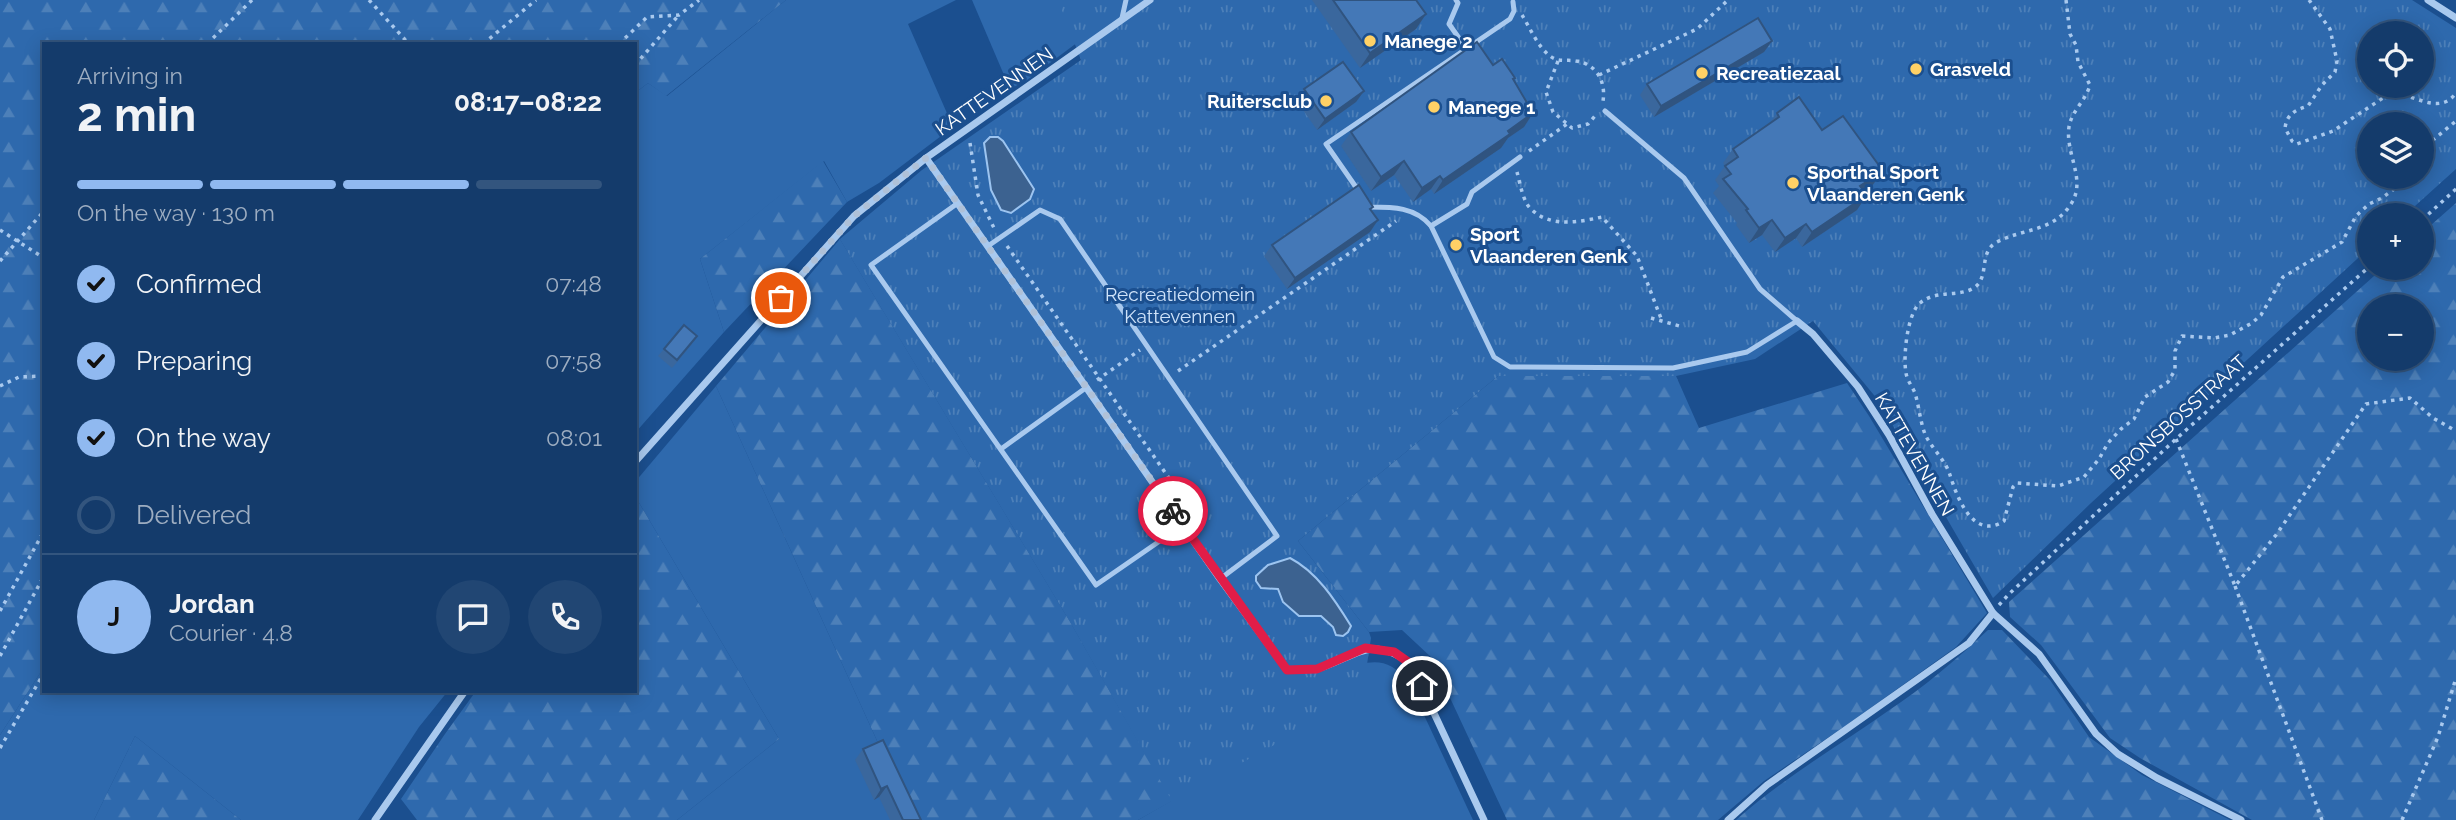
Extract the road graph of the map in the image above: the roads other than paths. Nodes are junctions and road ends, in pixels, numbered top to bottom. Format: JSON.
{"nodes":[{"id":1,"x":1125,"y":0,"type":"edge"},
{"id":2,"x":1150,"y":0,"type":"edge"},
{"id":3,"x":1456,"y":0,"type":"edge"},
{"id":4,"x":2428,"y":0,"type":"edge"},
{"id":5,"x":1514,"y":3,"type":"edge"},
{"id":6,"x":2456,"y":18,"type":"edge"},
{"id":7,"x":1122,"y":19,"type":"junction"},
{"id":8,"x":1466,"y":48,"type":"junction"},
{"id":9,"x":1605,"y":111,"type":"dead end"},
{"id":10,"x":926,"y":158,"type":"junction"},
{"id":11,"x":1520,"y":158,"type":"road end"},
{"id":12,"x":958,"y":203,"type":"junction"},
{"id":13,"x":1431,"y":226,"type":"junction"},
{"id":14,"x":988,"y":246,"type":"junction"},
{"id":15,"x":1797,"y":321,"type":"junction"},
{"id":16,"x":1087,"y":387,"type":"junction"},
{"id":17,"x":1001,"y":449,"type":"junction"},
{"id":18,"x":637,"y":460,"type":"edge"},
{"id":19,"x":1184,"y":528,"type":"junction"},
{"id":20,"x":1220,"y":579,"type":"junction"},
{"id":21,"x":1993,"y":613,"type":"junction"},
{"id":22,"x":464,"y":693,"type":"edge"},
{"id":23,"x":375,"y":820,"type":"edge"},
{"id":24,"x":1484,"y":820,"type":"edge"},
{"id":25,"x":1728,"y":820,"type":"edge"},
{"id":26,"x":2241,"y":820,"type":"edge"}],
"edges":[{"from":1,"to":7,"type":"lane"},
{"from":2,"to":7,"type":"street","name":"KATTEVENNEN"},
{"from":3,"to":8,"type":"lane"},
{"from":4,"to":6,"type":"street"},
{"from":5,"to":8,"type":"lane"},
{"from":7,"to":10,"type":"street","name":"KATTEVENNEN"},
{"from":8,"to":13,"type":"lane"},
{"from":9,"to":15,"type":"lane"},
{"from":10,"to":12,"type":"street"},
{"from":10,"to":18,"type":"street","name":"KATTEVENNEN"},
{"from":11,"to":13,"type":"lane"},
{"from":12,"to":14,"type":"street"},
{"from":12,"to":17,"type":"lane"},
{"from":13,"to":15,"type":"lane"},
{"from":14,"to":16,"type":"street"},
{"from":14,"to":20,"type":"lane"},
{"from":15,"to":21,"type":"street","name":"KATTEVENNEN"},
{"from":16,"to":17,"type":"lane"},
{"from":16,"to":19,"type":"street"},
{"from":17,"to":19,"type":"lane"},
{"from":19,"to":20,"type":"street"},
{"from":20,"to":24,"type":"street"},
{"from":21,"to":25,"type":"street"},
{"from":21,"to":26,"type":"street","name":"KATTEVENNEN"},
{"from":22,"to":23,"type":"street"}]}
